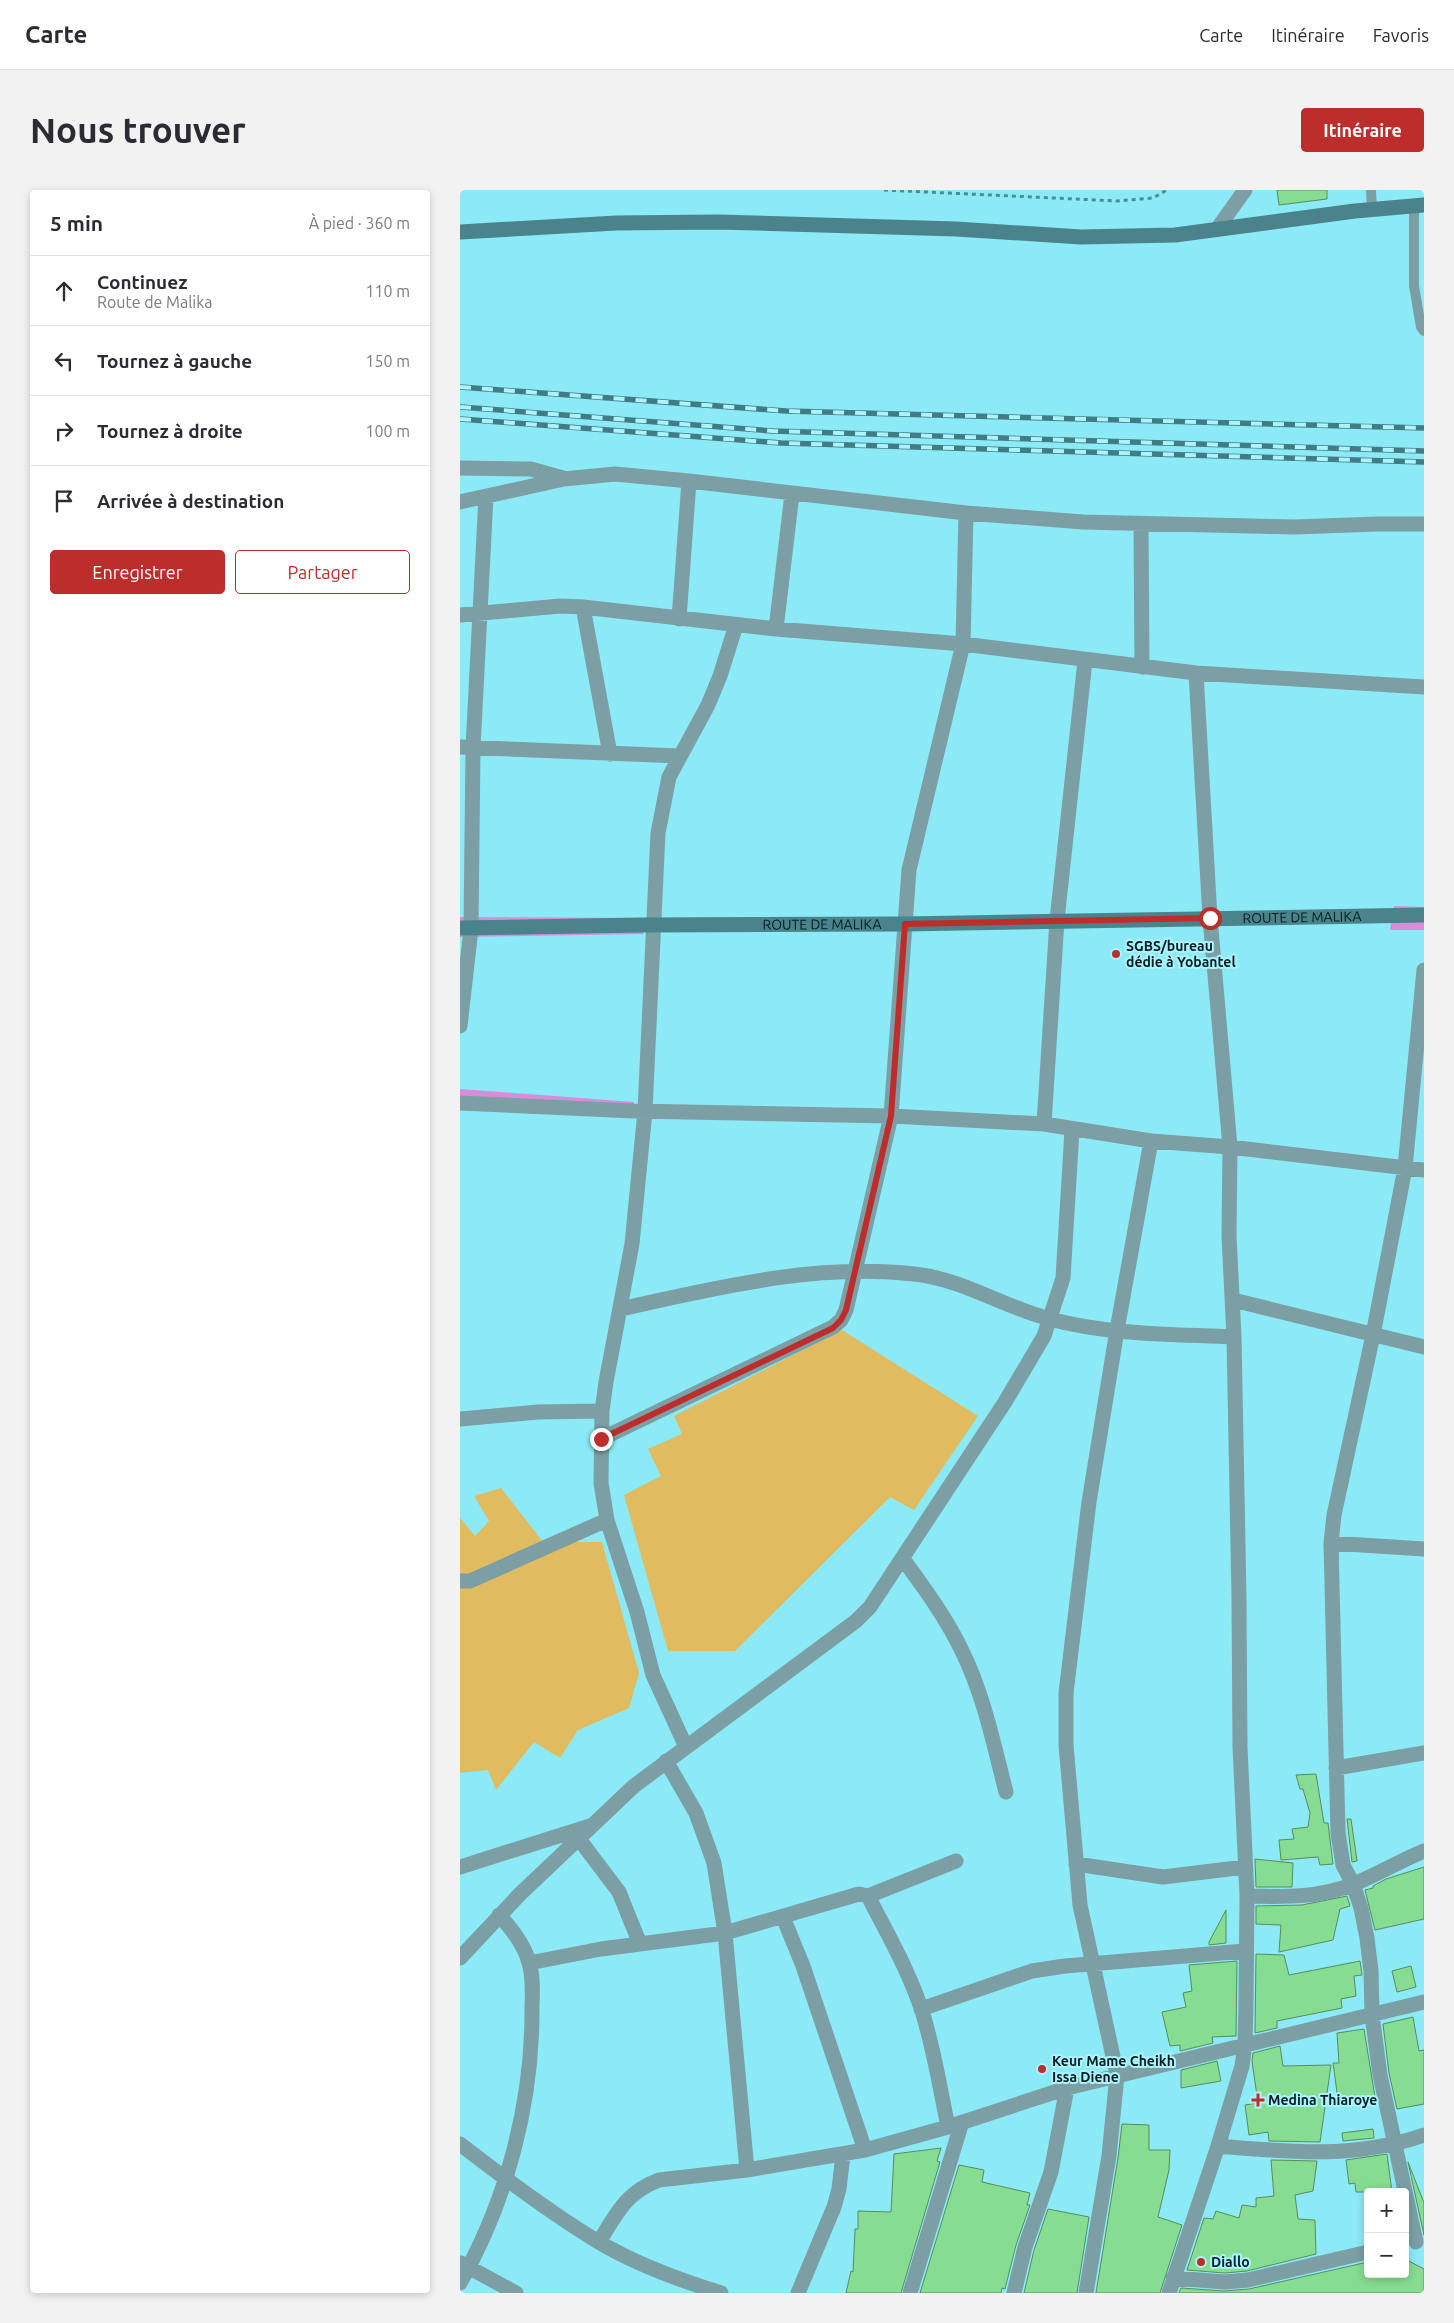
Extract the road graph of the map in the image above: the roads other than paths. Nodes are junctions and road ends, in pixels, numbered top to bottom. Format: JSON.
{"nodes":[{"id":1,"x":1245,"y":190,"type":"edge"},
{"id":2,"x":1371,"y":190,"type":"edge"},
{"id":3,"x":1419,"y":205,"type":"edge"},
{"id":4,"x":1372,"y":209,"type":"junction"},
{"id":5,"x":1217,"y":229,"type":"junction"},
{"id":6,"x":460,"y":232,"type":"edge"},
{"id":7,"x":1424,"y":331,"type":"edge"},
{"id":8,"x":460,"y":468,"type":"edge"},
{"id":9,"x":564,"y":479,"type":"junction"},
{"id":10,"x":689,"y":480,"type":"junction"},
{"id":11,"x":792,"y":494,"type":"junction"},
{"id":12,"x":486,"y":496,"type":"junction"},
{"id":13,"x":460,"y":502,"type":"edge"},
{"id":14,"x":966,"y":513,"type":"junction"},
{"id":15,"x":1140,"y":524,"type":"junction"},
{"id":16,"x":1424,"y":524,"type":"edge"},
{"id":17,"x":583,"y":607,"type":"junction"},
{"id":18,"x":460,"y":615,"type":"edge"},
{"id":19,"x":479,"y":615,"type":"junction"},
{"id":20,"x":679,"y":619,"type":"junction"},
{"id":21,"x":736,"y":625,"type":"junction"},
{"id":22,"x":776,"y":629,"type":"junction"},
{"id":23,"x":963,"y":644,"type":"junction"},
{"id":24,"x":1085,"y":661,"type":"junction"},
{"id":25,"x":1142,"y":667,"type":"junction"},
{"id":26,"x":1196,"y":673,"type":"junction"},
{"id":27,"x":1424,"y":687,"type":"edge"},
{"id":28,"x":467,"y":748,"type":"edge"},
{"id":29,"x":610,"y":754,"type":"junction"},
{"id":30,"x":679,"y":756,"type":"junction"},
{"id":31,"x":1424,"y":915,"type":"edge"},
{"id":32,"x":1210,"y":918,"type":"junction"},
{"id":33,"x":1057,"y":920,"type":"junction"},
{"id":34,"x":905,"y":924,"type":"junction"},
{"id":35,"x":654,"y":925,"type":"junction"},
{"id":36,"x":465,"y":929,"type":"edge"},
{"id":37,"x":1424,"y":970,"type":"edge"},
{"id":38,"x":460,"y":1026,"type":"edge"},
{"id":39,"x":460,"y":1103,"type":"edge"},
{"id":40,"x":645,"y":1111,"type":"junction"},
{"id":41,"x":891,"y":1116,"type":"junction"},
{"id":42,"x":1044,"y":1124,"type":"junction"},
{"id":43,"x":1072,"y":1130,"type":"junction"},
{"id":44,"x":1151,"y":1141,"type":"junction"},
{"id":45,"x":1230,"y":1147,"type":"junction"},
{"id":46,"x":1405,"y":1168,"type":"junction"},
{"id":47,"x":1424,"y":1170,"type":"edge"},
{"id":48,"x":856,"y":1270,"type":"junction"},
{"id":49,"x":1233,"y":1300,"type":"junction"},
{"id":50,"x":620,"y":1309,"type":"junction"},
{"id":51,"x":1050,"y":1320,"type":"junction"},
{"id":52,"x":1117,"y":1330,"type":"junction"},
{"id":53,"x":1373,"y":1335,"type":"junction"},
{"id":54,"x":1234,"y":1338,"type":"junction"},
{"id":55,"x":1424,"y":1347,"type":"edge"},
{"id":56,"x":602,"y":1411,"type":"junction"},
{"id":57,"x":460,"y":1418,"type":"edge"},
{"id":58,"x":601,"y":1439,"type":"junction"},
{"id":59,"x":607,"y":1520,"type":"junction"},
{"id":60,"x":1331,"y":1543,"type":"junction"},
{"id":61,"x":1424,"y":1549,"type":"edge"},
{"id":62,"x":903,"y":1559,"type":"junction"},
{"id":63,"x":460,"y":1582,"type":"edge"},
{"id":64,"x":686,"y":1747,"type":"junction"},
{"id":65,"x":1424,"y":1752,"type":"edge"},
{"id":66,"x":666,"y":1761,"type":"junction"},
{"id":67,"x":1336,"y":1768,"type":"junction"},
{"id":68,"x":1006,"y":1792,"type":"dead end"},
{"id":69,"x":592,"y":1826,"type":"junction"},
{"id":70,"x":579,"y":1839,"type":"junction"},
{"id":71,"x":1424,"y":1851,"type":"edge"},
{"id":72,"x":956,"y":1862,"type":"dead end"},
{"id":73,"x":1076,"y":1864,"type":"junction"},
{"id":74,"x":1245,"y":1866,"type":"junction"},
{"id":75,"x":460,"y":1867,"type":"edge"},
{"id":76,"x":1353,"y":1884,"type":"junction"},
{"id":77,"x":868,"y":1896,"type":"junction"},
{"id":78,"x":1247,"y":1896,"type":"junction"},
{"id":79,"x":499,"y":1916,"type":"junction"},
{"id":80,"x":783,"y":1917,"type":"junction"},
{"id":81,"x":726,"y":1933,"type":"junction"},
{"id":82,"x":640,"y":1944,"type":"junction"},
{"id":83,"x":1245,"y":1951,"type":"junction"},
{"id":84,"x":460,"y":1958,"type":"edge"},
{"id":85,"x":529,"y":1963,"type":"junction"},
{"id":86,"x":1093,"y":1964,"type":"junction"},
{"id":87,"x":1424,"y":2002,"type":"edge"},
{"id":88,"x":921,"y":2009,"type":"junction"},
{"id":89,"x":1372,"y":2015,"type":"junction"},
{"id":90,"x":1245,"y":2045,"type":"junction"},
{"id":91,"x":1117,"y":2075,"type":"junction"},
{"id":92,"x":1067,"y":2088,"type":"junction"},
{"id":93,"x":955,"y":2125,"type":"junction"},
{"id":94,"x":1424,"y":2135,"type":"edge"},
{"id":95,"x":460,"y":2144,"type":"edge"},
{"id":96,"x":1396,"y":2144,"type":"junction"},
{"id":97,"x":1218,"y":2146,"type":"junction"},
{"id":98,"x":865,"y":2150,"type":"junction"},
{"id":99,"x":843,"y":2155,"type":"junction"},
{"id":100,"x":747,"y":2170,"type":"junction"},
{"id":101,"x":507,"y":2180,"type":"junction"},
{"id":102,"x":599,"y":2242,"type":"junction"},
{"id":103,"x":1415,"y":2242,"type":"edge"},
{"id":104,"x":1364,"y":2253,"type":"edge"},
{"id":105,"x":465,"y":2265,"type":"edge"},
{"id":106,"x":1173,"y":2278,"type":"junction"},
{"id":107,"x":460,"y":2283,"type":"edge"},
{"id":108,"x":516,"y":2293,"type":"edge"},
{"id":109,"x":721,"y":2293,"type":"edge"},
{"id":110,"x":798,"y":2293,"type":"edge"},
{"id":111,"x":910,"y":2293,"type":"edge"},
{"id":112,"x":1014,"y":2293,"type":"edge"},
{"id":113,"x":1086,"y":2293,"type":"edge"},
{"id":114,"x":1169,"y":2293,"type":"edge"}],
"edges":[{"from":1,"to":5,"type":"street"},
{"from":2,"to":4,"type":"lane"},
{"from":3,"to":4,"type":"street"},
{"from":3,"to":7,"type":"lane"},
{"from":4,"to":5,"type":"street"},
{"from":5,"to":6,"type":"street"},
{"from":8,"to":9,"type":"street"},
{"from":9,"to":10,"type":"street"},
{"from":9,"to":12,"type":"street"},
{"from":10,"to":11,"type":"street"},
{"from":10,"to":20,"type":"street"},
{"from":11,"to":14,"type":"street"},
{"from":11,"to":22,"type":"street"},
{"from":12,"to":13,"type":"street"},
{"from":12,"to":19,"type":"street"},
{"from":14,"to":15,"type":"street"},
{"from":14,"to":23,"type":"street"},
{"from":15,"to":16,"type":"street"},
{"from":15,"to":25,"type":"street"},
{"from":17,"to":19,"type":"street"},
{"from":17,"to":20,"type":"street"},
{"from":17,"to":29,"type":"street"},
{"from":18,"to":19,"type":"street"},
{"from":19,"to":28,"type":"street"},
{"from":20,"to":21,"type":"street"},
{"from":21,"to":22,"type":"street"},
{"from":21,"to":30,"type":"street"},
{"from":22,"to":23,"type":"street"},
{"from":23,"to":24,"type":"street"},
{"from":23,"to":34,"type":"street"},
{"from":24,"to":25,"type":"street"},
{"from":24,"to":33,"type":"street"},
{"from":25,"to":26,"type":"street"},
{"from":26,"to":27,"type":"street"},
{"from":26,"to":32,"type":"street"},
{"from":28,"to":29,"type":"street"},
{"from":28,"to":36,"type":"street"},
{"from":29,"to":30,"type":"street"},
{"from":30,"to":35,"type":"street"},
{"from":31,"to":32,"type":"street","name":"ROUTE DE MALIKA"},
{"from":32,"to":33,"type":"street","name":"ROUTE DE MALIKA"},
{"from":32,"to":45,"type":"street"},
{"from":33,"to":34,"type":"street","name":"ROUTE DE MALIKA"},
{"from":33,"to":42,"type":"street"},
{"from":34,"to":35,"type":"street","name":"ROUTE DE MALIKA"},
{"from":34,"to":41,"type":"street"},
{"from":35,"to":36,"type":"street","name":"ROUTE DE MALIKA"},
{"from":35,"to":40,"type":"street"},
{"from":36,"to":38,"type":"street"},
{"from":37,"to":46,"type":"street"},
{"from":39,"to":40,"type":"street"},
{"from":40,"to":41,"type":"street"},
{"from":40,"to":50,"type":"street"},
{"from":41,"to":42,"type":"street"},
{"from":41,"to":48,"type":"street"},
{"from":42,"to":43,"type":"street"},
{"from":43,"to":44,"type":"street"},
{"from":43,"to":51,"type":"street"},
{"from":44,"to":45,"type":"street"},
{"from":44,"to":52,"type":"street"},
{"from":45,"to":46,"type":"street"},
{"from":45,"to":49,"type":"street"},
{"from":46,"to":47,"type":"street"},
{"from":46,"to":53,"type":"street"},
{"from":48,"to":50,"type":"street"},
{"from":48,"to":51,"type":"street"},
{"from":48,"to":58,"type":"street"},
{"from":49,"to":53,"type":"street"},
{"from":49,"to":54,"type":"street"},
{"from":50,"to":56,"type":"street"},
{"from":51,"to":52,"type":"street"},
{"from":51,"to":62,"type":"street"},
{"from":52,"to":54,"type":"street"},
{"from":52,"to":73,"type":"street"},
{"from":53,"to":55,"type":"street"},
{"from":53,"to":60,"type":"street"},
{"from":54,"to":74,"type":"street"},
{"from":56,"to":57,"type":"street"},
{"from":56,"to":58,"type":"street"},
{"from":58,"to":59,"type":"street"},
{"from":59,"to":63,"type":"street"},
{"from":59,"to":64,"type":"street"},
{"from":60,"to":61,"type":"street"},
{"from":60,"to":67,"type":"street"},
{"from":62,"to":64,"type":"street"},
{"from":62,"to":68,"type":"street"},
{"from":64,"to":66,"type":"street"},
{"from":65,"to":67,"type":"street"},
{"from":66,"to":69,"type":"street"},
{"from":66,"to":81,"type":"street"},
{"from":67,"to":76,"type":"street"},
{"from":69,"to":70,"type":"street"},
{"from":69,"to":75,"type":"street"},
{"from":70,"to":79,"type":"street"},
{"from":70,"to":82,"type":"street"},
{"from":71,"to":76,"type":"street"},
{"from":72,"to":77,"type":"street"},
{"from":73,"to":74,"type":"street"},
{"from":73,"to":86,"type":"street"},
{"from":74,"to":78,"type":"street"},
{"from":76,"to":78,"type":"street"},
{"from":76,"to":89,"type":"street"},
{"from":77,"to":80,"type":"street"},
{"from":77,"to":88,"type":"street"},
{"from":78,"to":83,"type":"street"},
{"from":79,"to":84,"type":"street"},
{"from":79,"to":85,"type":"street"},
{"from":80,"to":81,"type":"street"},
{"from":80,"to":98,"type":"street"},
{"from":81,"to":82,"type":"street"},
{"from":81,"to":100,"type":"street"},
{"from":82,"to":85,"type":"street"},
{"from":83,"to":86,"type":"street"},
{"from":83,"to":90,"type":"street"},
{"from":85,"to":101,"type":"street"},
{"from":86,"to":88,"type":"street"},
{"from":86,"to":91,"type":"street"},
{"from":87,"to":89,"type":"street"},
{"from":88,"to":93,"type":"street"},
{"from":89,"to":90,"type":"street"},
{"from":89,"to":96,"type":"street"},
{"from":90,"to":91,"type":"street"},
{"from":90,"to":97,"type":"street"},
{"from":91,"to":92,"type":"street"},
{"from":91,"to":113,"type":"street"},
{"from":92,"to":93,"type":"street"},
{"from":92,"to":112,"type":"street"},
{"from":93,"to":98,"type":"street"},
{"from":93,"to":111,"type":"street"},
{"from":94,"to":96,"type":"street"},
{"from":95,"to":101,"type":"street"},
{"from":96,"to":97,"type":"street"},
{"from":96,"to":103,"type":"street"},
{"from":97,"to":106,"type":"street"},
{"from":98,"to":99,"type":"street"},
{"from":99,"to":100,"type":"street"},
{"from":99,"to":110,"type":"street"},
{"from":100,"to":102,"type":"street"},
{"from":101,"to":102,"type":"street"},
{"from":101,"to":105,"type":"street"},
{"from":102,"to":109,"type":"street"},
{"from":104,"to":106,"type":"street"},
{"from":105,"to":107,"type":"street"},
{"from":105,"to":108,"type":"street"},
{"from":106,"to":114,"type":"street"}]}
